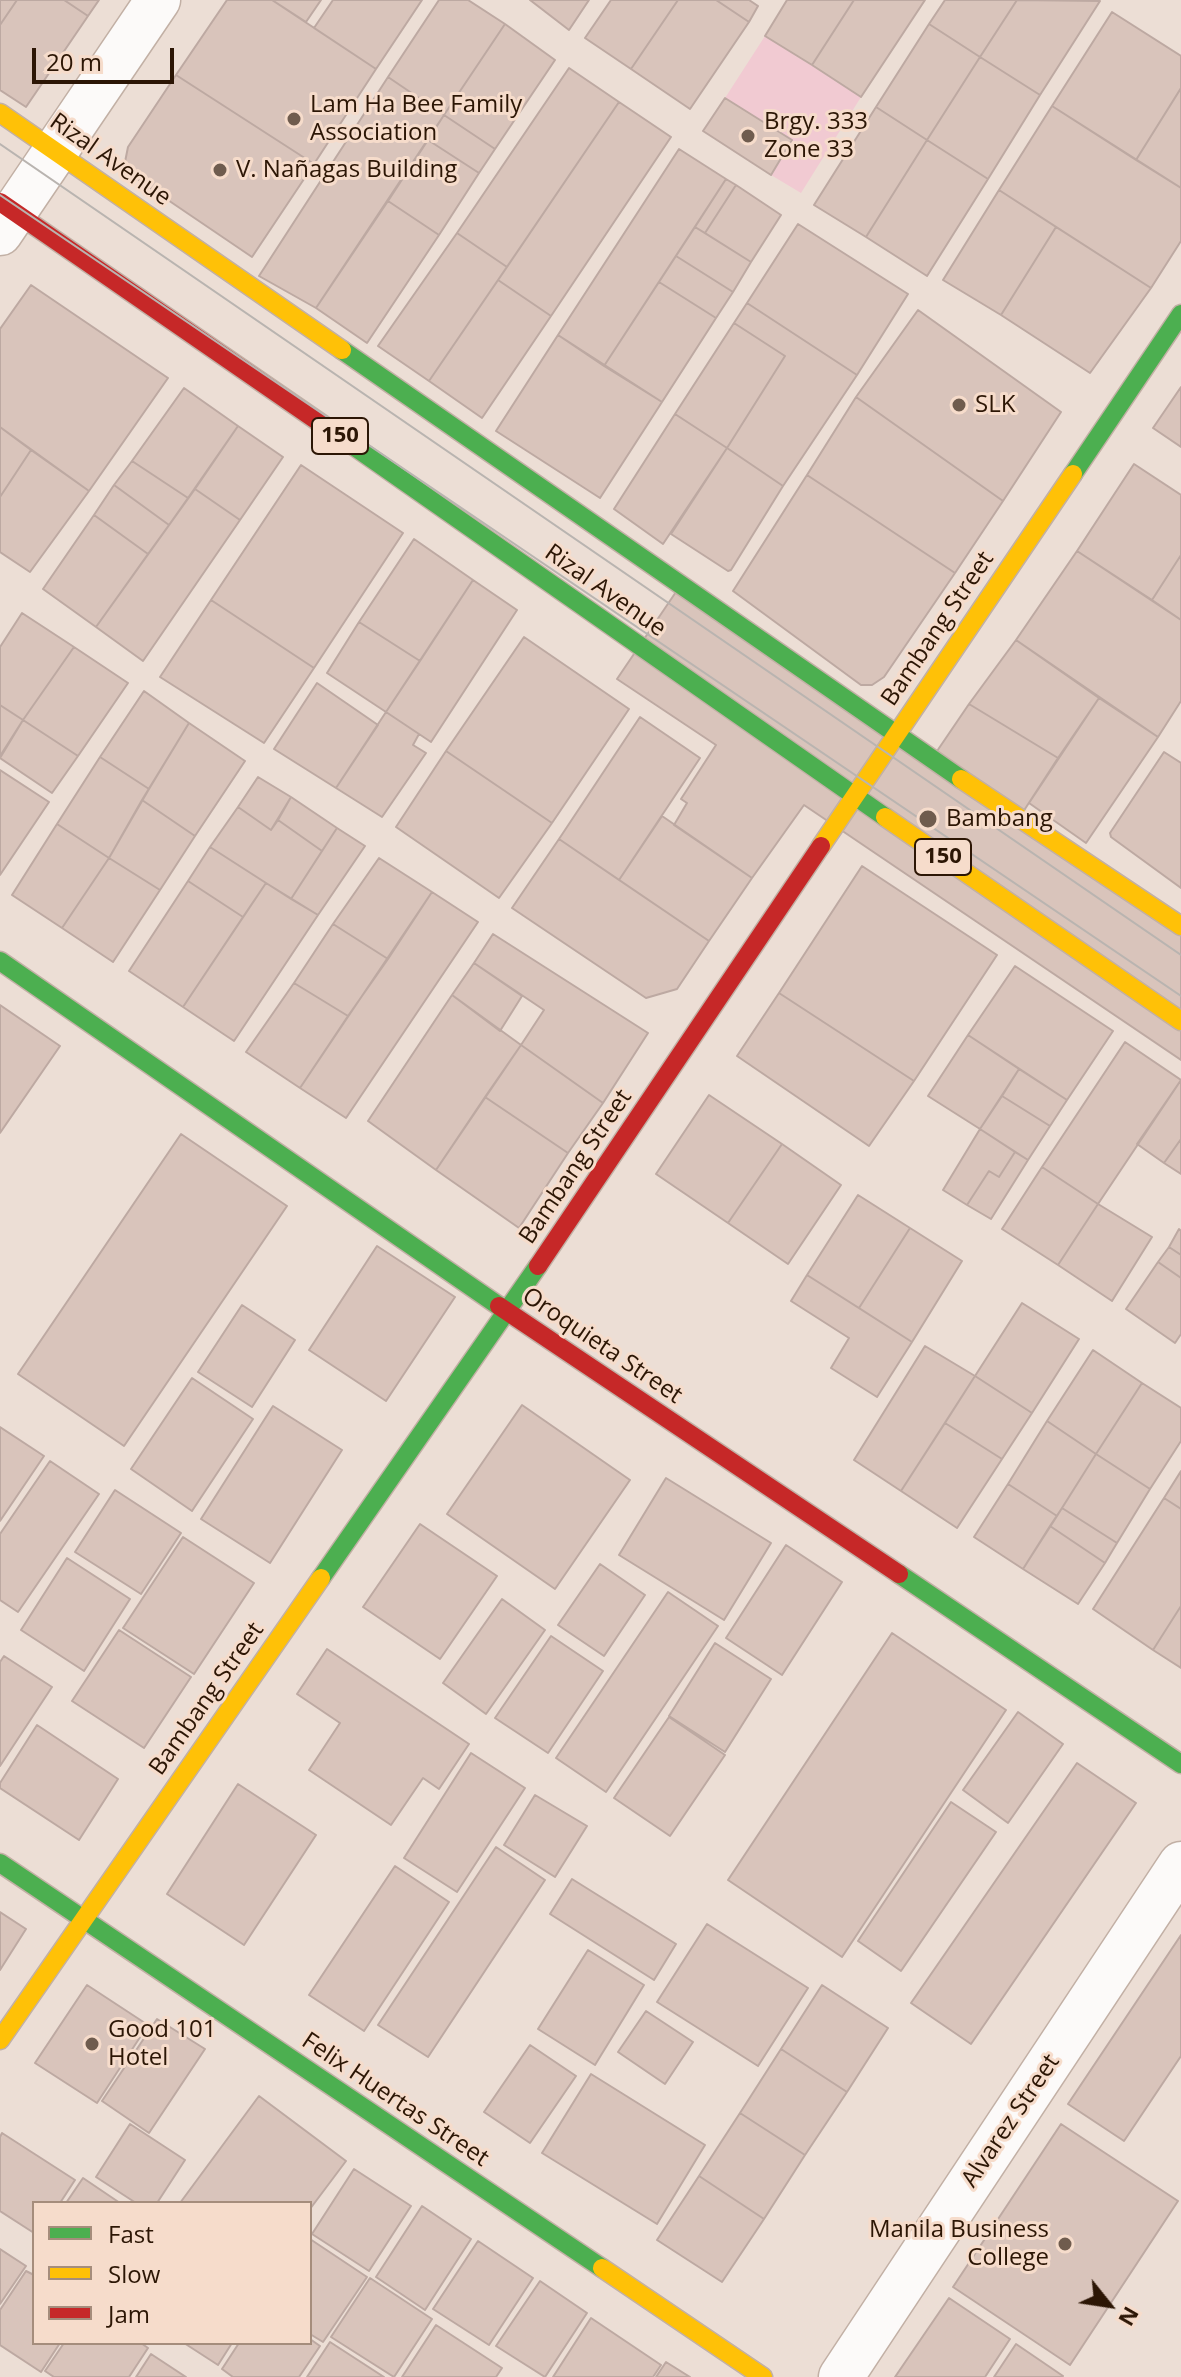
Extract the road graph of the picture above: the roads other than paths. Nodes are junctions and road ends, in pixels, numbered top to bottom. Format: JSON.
{"nodes":[{"id":1,"x":158,"y":0,"type":"edge"},
{"id":2,"x":0,"y":113,"type":"edge"},
{"id":3,"x":56,"y":151,"type":"junction"},
{"id":4,"x":5,"y":216,"type":"edge"},
{"id":5,"x":1181,"y":314,"type":"edge"},
{"id":6,"x":895,"y":734,"type":"junction"},
{"id":7,"x":854,"y":794,"type":"junction"},
{"id":8,"x":1181,"y":926,"type":"edge"},
{"id":9,"x":0,"y":961,"type":"edge"},
{"id":10,"x":1181,"y":1021,"type":"edge"},
{"id":11,"x":507,"y":1311,"type":"junction"},
{"id":12,"x":1181,"y":1764,"type":"edge"},
{"id":13,"x":0,"y":1863,"type":"edge"},
{"id":14,"x":1181,"y":1864,"type":"edge"},
{"id":15,"x":83,"y":1919,"type":"junction"},
{"id":16,"x":0,"y":2040,"type":"edge"},
{"id":17,"x":763,"y":2377,"type":"edge"},
{"id":18,"x":841,"y":2377,"type":"edge"}],
"edges":[{"from":1,"to":3,"type":"street"},
{"from":2,"to":3,"type":"street","name":"Rizal Avenue"},
{"from":3,"to":4,"type":"street"},
{"from":3,"to":6,"type":"street","name":"Rizal Avenue"},
{"from":4,"to":7,"type":"street","name":"Rizal Avenue","number":"150"},
{"from":5,"to":6,"type":"street","name":"Bambang Street"},
{"from":6,"to":7,"type":"street","name":"Bambang Street"},
{"from":6,"to":8,"type":"street","name":"Rizal Avenue"},
{"from":7,"to":10,"type":"street","name":"Rizal Avenue","number":"150"},
{"from":7,"to":11,"type":"street","name":"Bambang Street"},
{"from":9,"to":11,"type":"street","name":"Oroquieta Street"},
{"from":11,"to":12,"type":"street","name":"Oroquieta Street"},
{"from":11,"to":15,"type":"street","name":"Bambang Street"},
{"from":13,"to":15,"type":"street","name":"Felix Huertas Street"},
{"from":14,"to":18,"type":"street","name":"Alvarez Street"},
{"from":15,"to":16,"type":"street","name":"Bambang Street"},
{"from":15,"to":17,"type":"street","name":"Felix Huertas Street"}]}
